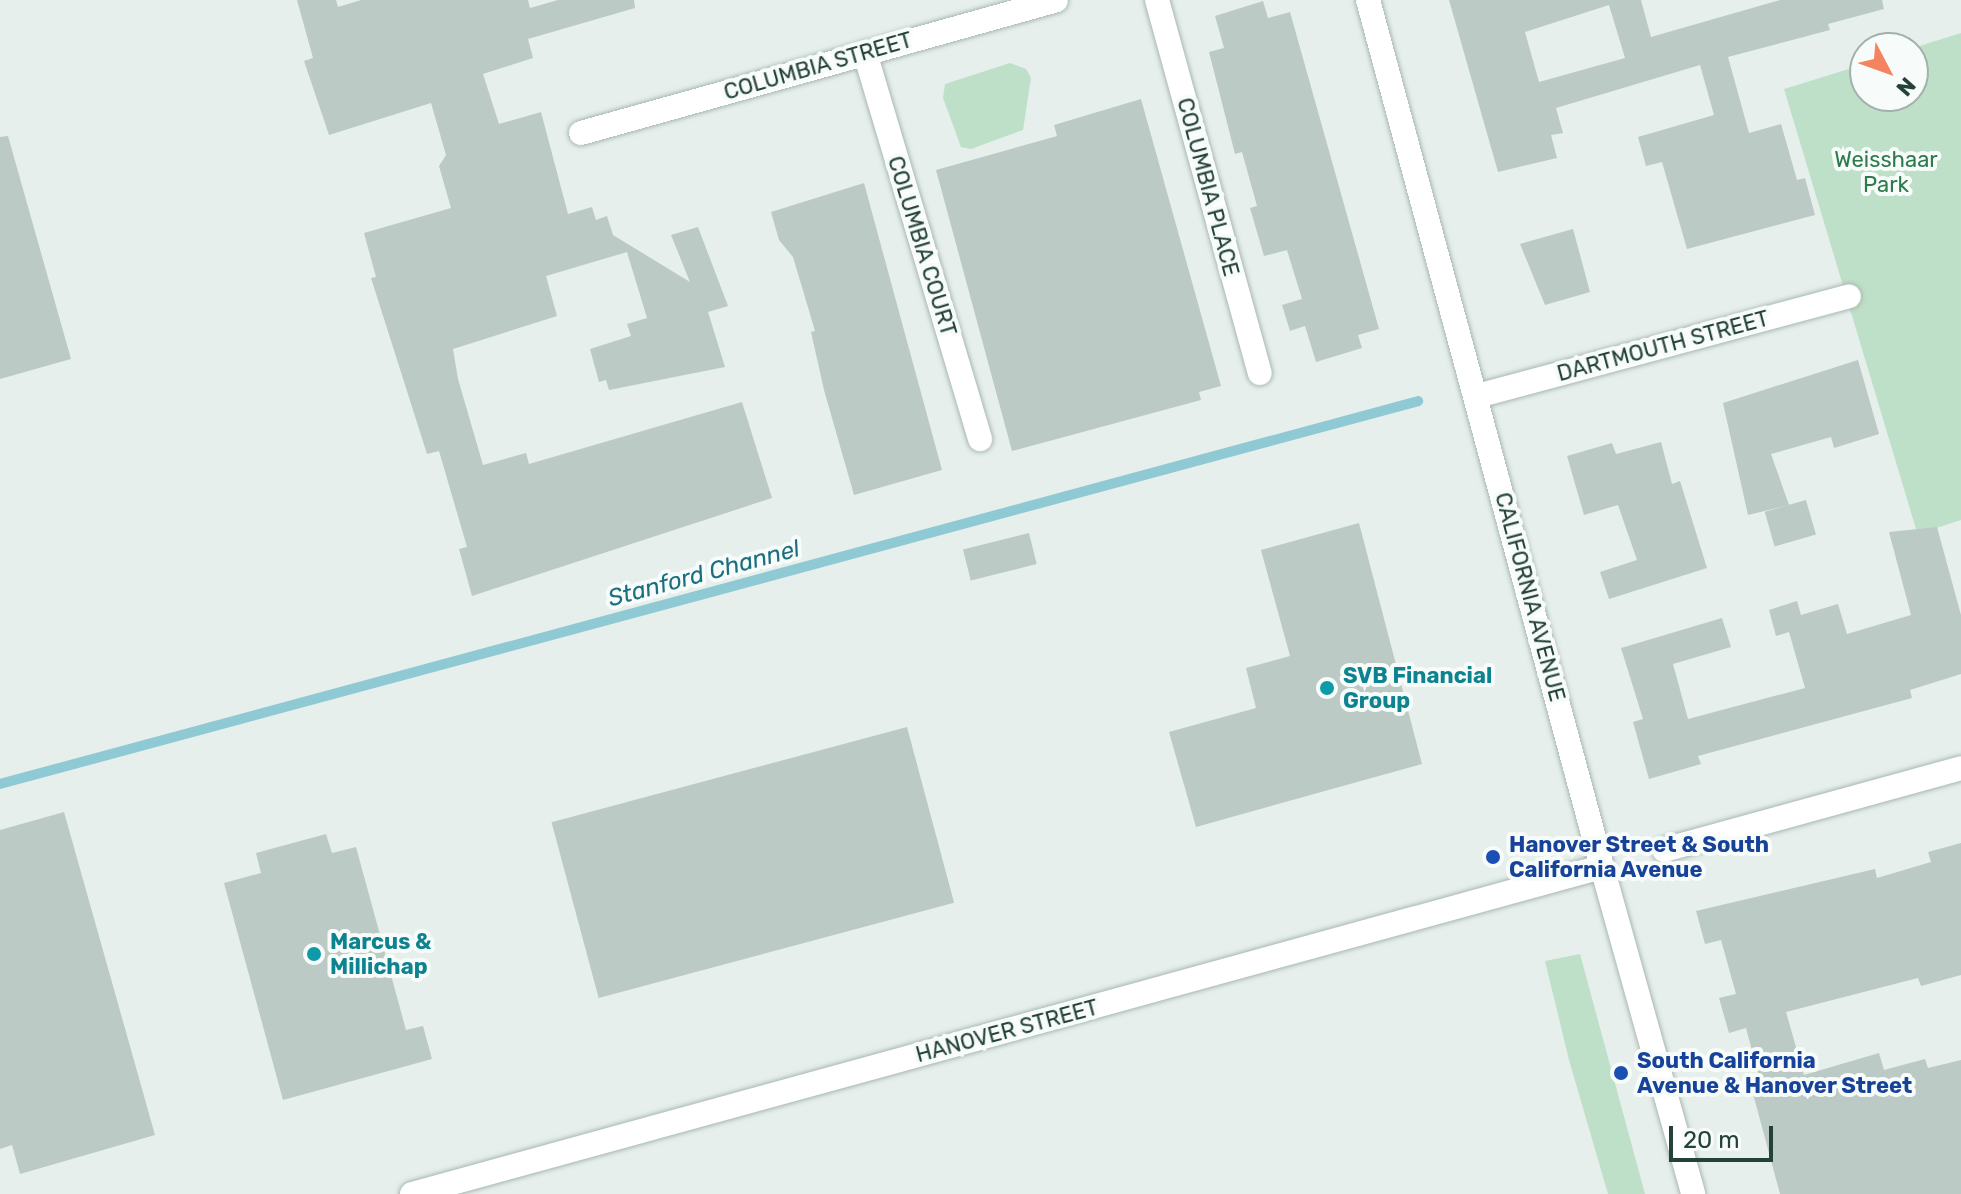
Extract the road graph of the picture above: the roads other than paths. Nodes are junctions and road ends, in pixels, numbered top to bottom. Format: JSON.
{"nodes":[{"id":1,"x":1056,"y":0,"type":"edge"},
{"id":2,"x":1157,"y":0,"type":"edge"},
{"id":3,"x":1368,"y":0,"type":"edge"},
{"id":4,"x":972,"y":11,"type":"edge"},
{"id":5,"x":865,"y":53,"type":"junction"},
{"id":6,"x":581,"y":133,"type":"dead end"},
{"id":7,"x":1849,"y":296,"type":"dead end"},
{"id":8,"x":1260,"y":373,"type":"dead end"},
{"id":9,"x":1477,"y":396,"type":"junction"},
{"id":10,"x":980,"y":439,"type":"dead end"},
{"id":11,"x":1961,"y":768,"type":"edge"},
{"id":12,"x":1664,"y":850,"type":"dead end"},
{"id":13,"x":1602,"y":867,"type":"junction"},
{"id":14,"x":412,"y":1194,"type":"edge"},
{"id":15,"x":1693,"y":1194,"type":"edge"}],
"edges":[{"from":1,"to":4,"type":"street","name":"COLUMBIA STREET"},
{"from":2,"to":8,"type":"street","name":"COLUMBIA PLACE"},
{"from":3,"to":9,"type":"street","name":"CALIFORNIA AVENUE"},
{"from":4,"to":5,"type":"street","name":"COLUMBIA STREET"},
{"from":5,"to":6,"type":"street","name":"COLUMBIA STREET"},
{"from":5,"to":10,"type":"street","name":"COLUMBIA COURT"},
{"from":7,"to":9,"type":"street","name":"DARTMOUTH STREET"},
{"from":9,"to":13,"type":"street","name":"CALIFORNIA AVENUE"},
{"from":11,"to":12,"type":"street"},
{"from":13,"to":14,"type":"street","name":"HANOVER STREET"},
{"from":13,"to":15,"type":"street","name":"CALIFORNIA AVENUE"}]}
